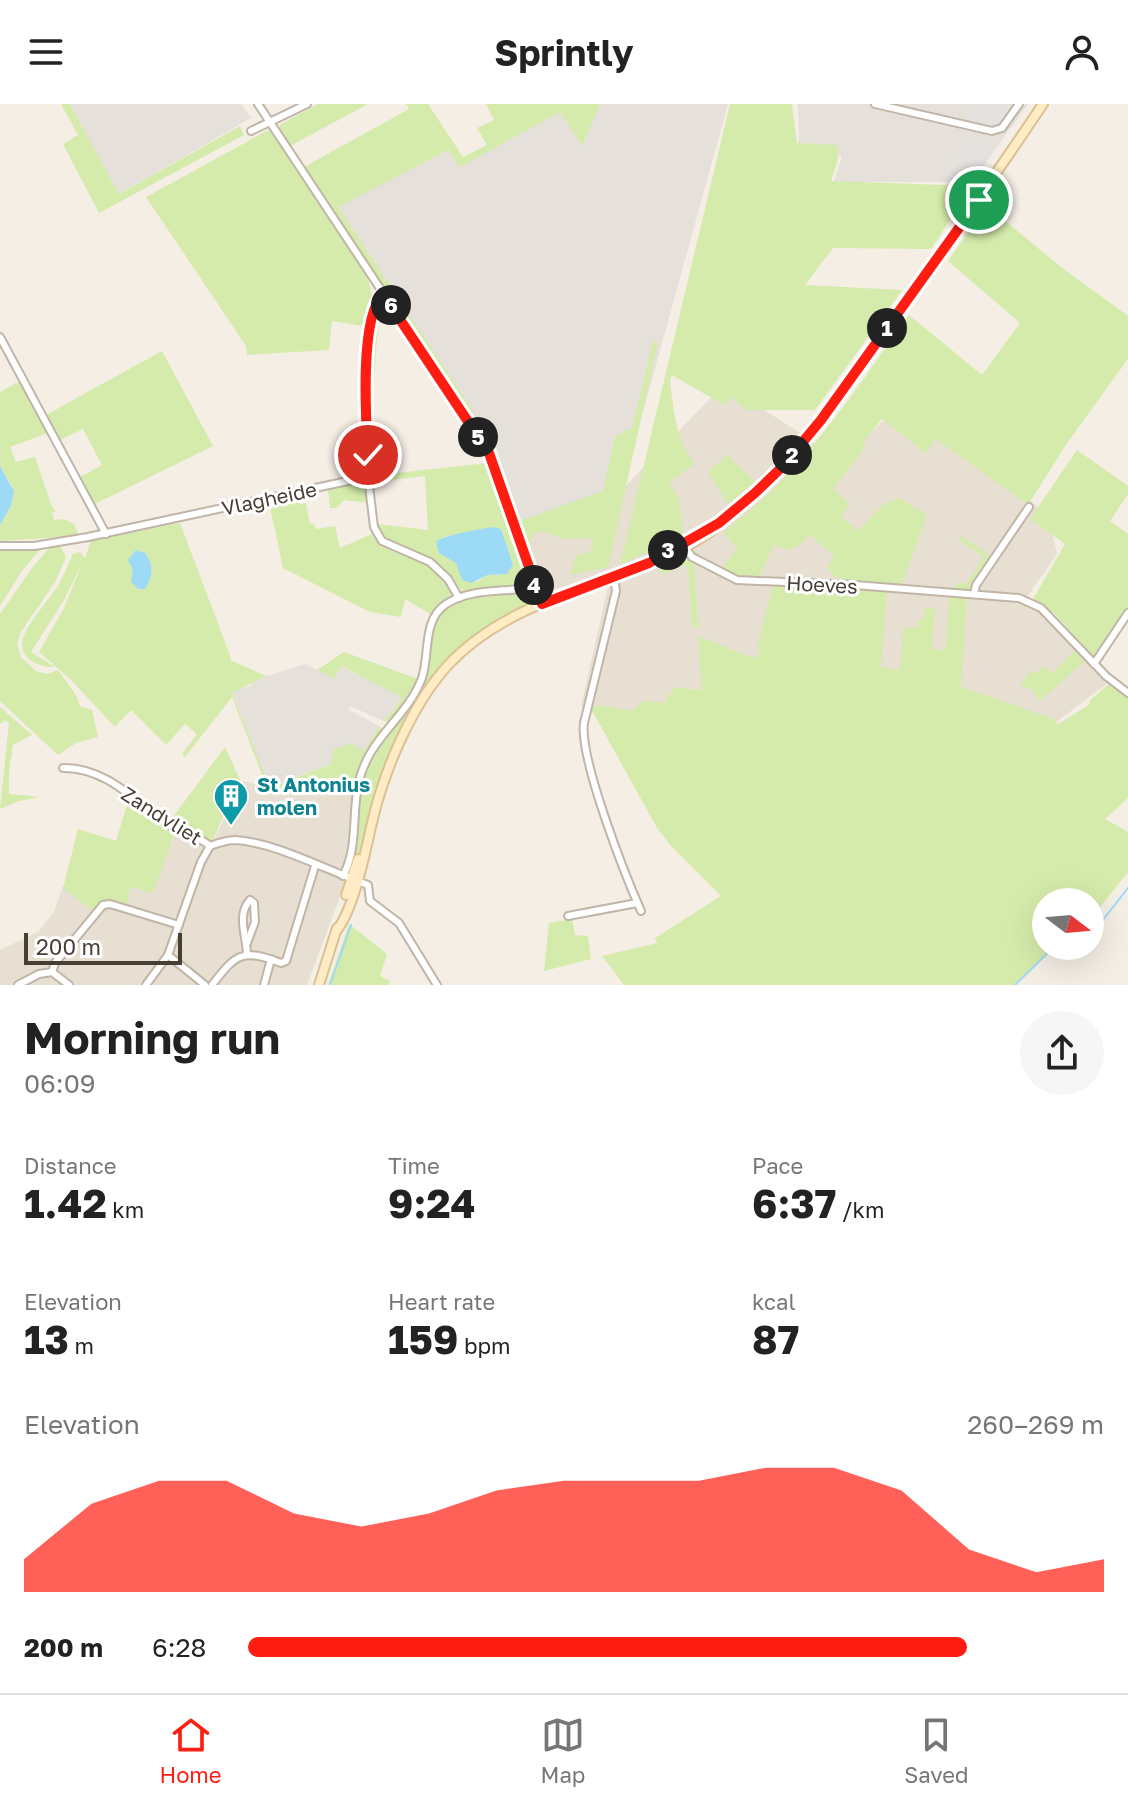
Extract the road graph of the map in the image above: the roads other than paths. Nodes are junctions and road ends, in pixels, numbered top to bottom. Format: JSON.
{"nodes":[{"id":1,"x":258,"y":104,"type":"edge"},
{"id":2,"x":307,"y":104,"type":"edge"},
{"id":3,"x":875,"y":104,"type":"edge"},
{"id":4,"x":1019,"y":104,"type":"edge"},
{"id":5,"x":1043,"y":104,"type":"edge"},
{"id":6,"x":885,"y":105,"type":"edge"},
{"id":7,"x":271,"y":123,"type":"junction"},
{"id":8,"x":251,"y":131,"type":"dead end"},
{"id":9,"x":383,"y":294,"type":"junction"},
{"id":10,"x":0,"y":337,"type":"edge"},
{"id":11,"x":367,"y":465,"type":"dead end"},
{"id":12,"x":1029,"y":507,"type":"dead end"},
{"id":13,"x":106,"y":534,"type":"junction"},
{"id":14,"x":683,"y":545,"type":"junction"},
{"id":15,"x":0,"y":546,"type":"edge"},
{"id":16,"x":614,"y":577,"type":"junction"},
{"id":17,"x":535,"y":587,"type":"junction"},
{"id":18,"x":974,"y":594,"type":"junction"},
{"id":19,"x":459,"y":598,"type":"junction"},
{"id":20,"x":542,"y":604,"type":"junction"},
{"id":21,"x":1128,"y":613,"type":"edge"},
{"id":22,"x":1094,"y":664,"type":"junction"},
{"id":23,"x":1128,"y":693,"type":"edge"},
{"id":24,"x":63,"y":768,"type":"dead end"},
{"id":25,"x":210,"y":846,"type":"junction"},
{"id":26,"x":315,"y":866,"type":"junction"},
{"id":27,"x":350,"y":879,"type":"junction"},
{"id":28,"x":637,"y":903,"type":"junction"},
{"id":29,"x":641,"y":911,"type":"dead end"},
{"id":30,"x":568,"y":916,"type":"dead end"},
{"id":31,"x":179,"y":925,"type":"junction"},
{"id":32,"x":247,"y":943,"type":"junction"},
{"id":33,"x":168,"y":955,"type":"junction"},
{"id":34,"x":247,"y":955,"type":"junction"},
{"id":35,"x":271,"y":959,"type":"junction"},
{"id":36,"x":52,"y":972,"type":"junction"},
{"id":37,"x":18,"y":985,"type":"edge"},
{"id":38,"x":69,"y":985,"type":"edge"},
{"id":39,"x":146,"y":985,"type":"edge"},
{"id":40,"x":205,"y":985,"type":"edge"},
{"id":41,"x":212,"y":985,"type":"edge"},
{"id":42,"x":264,"y":985,"type":"edge"},
{"id":43,"x":319,"y":985,"type":"edge"},
{"id":44,"x":437,"y":985,"type":"edge"}],
"edges":[{"from":1,"to":7,"type":"street"},
{"from":2,"to":7,"type":"street"},
{"from":3,"to":6,"type":"street"},
{"from":4,"to":6,"type":"street"},
{"from":5,"to":14,"type":"main road"},
{"from":7,"to":8,"type":"street"},
{"from":7,"to":9,"type":"street"},
{"from":9,"to":11,"type":"street"},
{"from":9,"to":17,"type":"street"},
{"from":10,"to":13,"type":"street"},
{"from":12,"to":18,"type":"street"},
{"from":13,"to":15,"type":"street","name":"Vlagheide"},
{"from":13,"to":19,"type":"street","name":"Vlagheide"},
{"from":14,"to":16,"type":"main road"},
{"from":14,"to":18,"type":"street","name":"Hoeves"},
{"from":16,"to":20,"type":"main road"},
{"from":16,"to":28,"type":"street"},
{"from":17,"to":19,"type":"street"},
{"from":17,"to":20,"type":"street"},
{"from":18,"to":22,"type":"street","name":"Hoeves"},
{"from":19,"to":27,"type":"street"},
{"from":20,"to":27,"type":"main road"},
{"from":21,"to":22,"type":"street"},
{"from":22,"to":23,"type":"street","name":"Hoeves"},
{"from":24,"to":25,"type":"street","name":"Zandvliet"},
{"from":25,"to":26,"type":"street","name":"Zandvliet"},
{"from":25,"to":31,"type":"street"},
{"from":26,"to":27,"type":"street","name":"Zandvliet"},
{"from":26,"to":35,"type":"street"},
{"from":27,"to":43,"type":"main road"},
{"from":27,"to":44,"type":"street"},
{"from":28,"to":29,"type":"street"},
{"from":28,"to":30,"type":"street"},
{"from":31,"to":33,"type":"street"},
{"from":31,"to":36,"type":"street"},
{"from":32,"to":32,"type":"street"},
{"from":32,"to":34,"type":"street"},
{"from":33,"to":39,"type":"street"},
{"from":33,"to":40,"type":"street"},
{"from":34,"to":35,"type":"street"},
{"from":34,"to":41,"type":"street"},
{"from":35,"to":42,"type":"street"},
{"from":36,"to":37,"type":"street"},
{"from":36,"to":38,"type":"street"}]}
